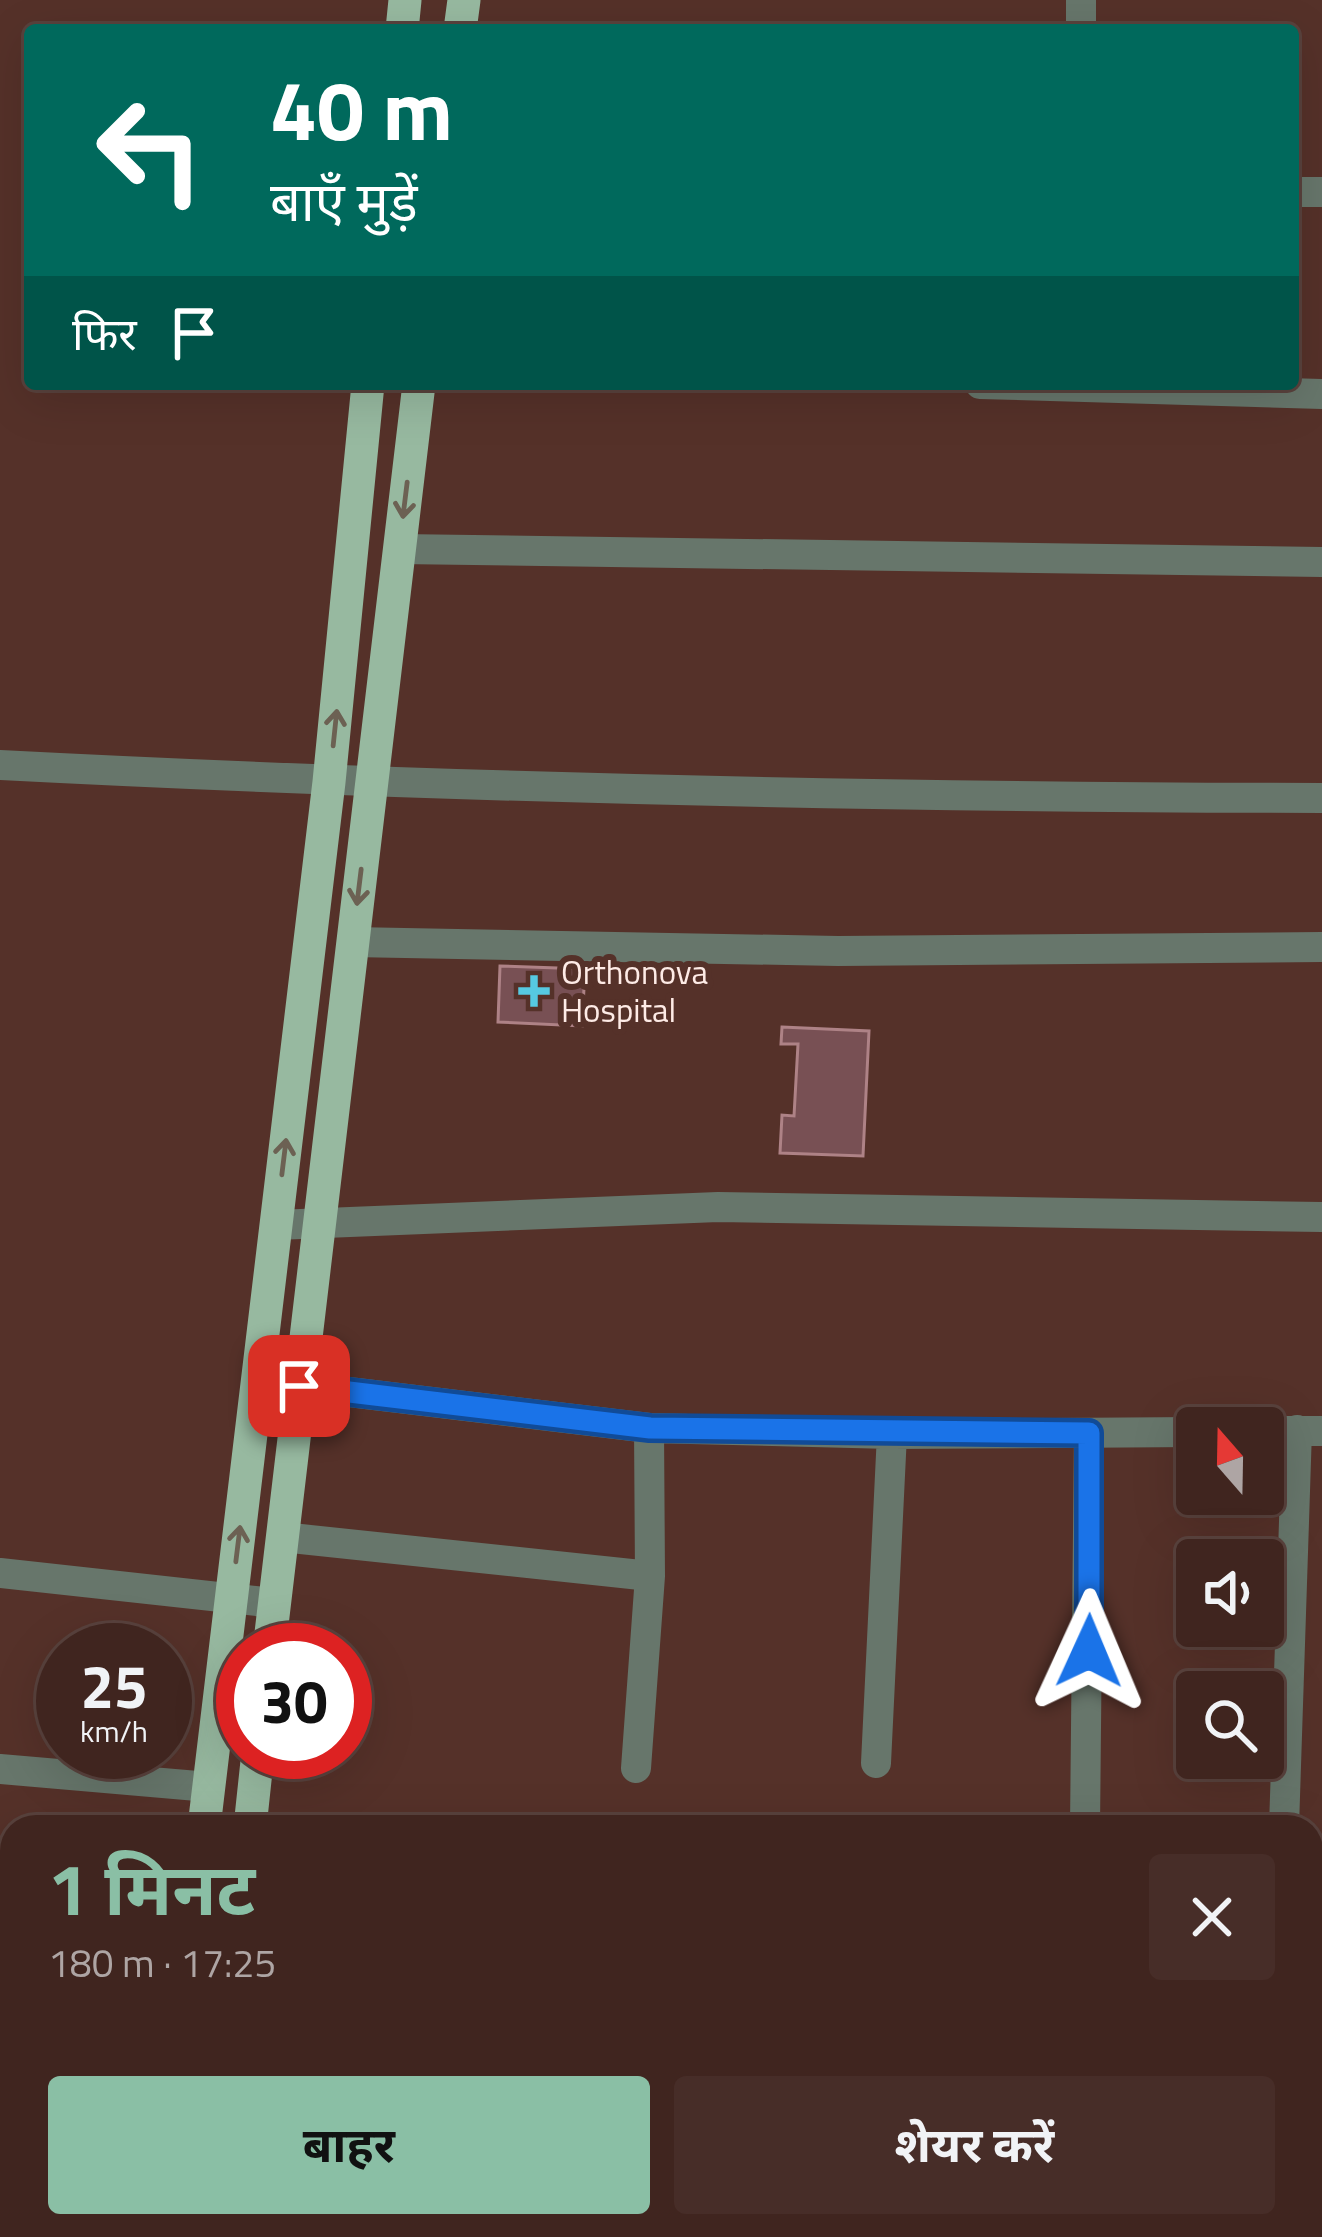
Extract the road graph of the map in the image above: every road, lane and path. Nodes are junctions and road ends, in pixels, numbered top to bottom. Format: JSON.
{"nodes":[{"id":1,"x":367,"y":390,"type":"edge"},
{"id":2,"x":418,"y":390,"type":"edge"},
{"id":3,"x":1185,"y":390,"type":"edge"},
{"id":4,"x":1322,"y":394,"type":"edge"},
{"id":5,"x":399,"y":549,"type":"junction"},
{"id":6,"x":1322,"y":562,"type":"edge"},
{"id":7,"x":0,"y":765,"type":"edge"},
{"id":8,"x":329,"y":782,"type":"junction"},
{"id":9,"x":372,"y":784,"type":"junction"},
{"id":10,"x":1322,"y":798,"type":"edge"},
{"id":11,"x":352,"y":943,"type":"junction"},
{"id":12,"x":1322,"y":947,"type":"edge"},
{"id":13,"x":1322,"y":1217,"type":"edge"},
{"id":14,"x":276,"y":1225,"type":"junction"},
{"id":15,"x":319,"y":1225,"type":"junction"},
{"id":16,"x":299,"y":1386,"type":"junction"},
{"id":17,"x":650,"y":1428,"type":"junction"},
{"id":18,"x":1310,"y":1430,"type":"edge"},
{"id":19,"x":1176,"y":1432,"type":"edge"},
{"id":20,"x":1089,"y":1433,"type":"junction"},
{"id":21,"x":892,"y":1434,"type":"junction"},
{"id":22,"x":282,"y":1538,"type":"junction"},
{"id":23,"x":0,"y":1574,"type":"edge"},
{"id":24,"x":650,"y":1576,"type":"junction"},
{"id":25,"x":232,"y":1599,"type":"junction"},
{"id":26,"x":274,"y":1603,"type":"junction"},
{"id":27,"x":272,"y":1623,"type":"edge"},
{"id":28,"x":876,"y":1763,"type":"dead end"},
{"id":29,"x":636,"y":1768,"type":"dead end"},
{"id":30,"x":0,"y":1769,"type":"edge"},
{"id":31,"x":255,"y":1779,"type":"edge"},
{"id":32,"x":209,"y":1787,"type":"junction"},
{"id":33,"x":206,"y":1815,"type":"edge"},
{"id":34,"x":251,"y":1815,"type":"edge"},
{"id":35,"x":1085,"y":1815,"type":"edge"},
{"id":36,"x":1285,"y":1815,"type":"edge"}],
"edges":[{"from":8,"to":1,"type":"highway","one_way":true},
{"from":2,"to":5,"type":"highway","one_way":true},
{"from":3,"to":4,"type":"street"},
{"from":5,"to":6,"type":"street"},
{"from":5,"to":9,"type":"highway"},
{"from":7,"to":8,"type":"street"},
{"from":8,"to":9,"type":"street"},
{"from":14,"to":8,"type":"highway","one_way":true},
{"from":9,"to":10,"type":"street"},
{"from":9,"to":11,"type":"highway","one_way":true},
{"from":11,"to":12,"type":"street"},
{"from":11,"to":15,"type":"highway"},
{"from":13,"to":15,"type":"street"},
{"from":14,"to":15,"type":"street"},
{"from":25,"to":14,"type":"highway","one_way":true},
{"from":15,"to":16,"type":"highway"},
{"from":16,"to":17,"type":"street"},
{"from":16,"to":22,"type":"highway"},
{"from":17,"to":21,"type":"street"},
{"from":17,"to":24,"type":"street"},
{"from":18,"to":36,"type":"street"},
{"from":19,"to":20,"type":"street"},
{"from":20,"to":21,"type":"street"},
{"from":20,"to":35,"type":"street"},
{"from":21,"to":28,"type":"street"},
{"from":22,"to":24,"type":"street"},
{"from":22,"to":26,"type":"highway"},
{"from":23,"to":25,"type":"street"},
{"from":24,"to":29,"type":"street"},
{"from":25,"to":26,"type":"street"},
{"from":25,"to":32,"type":"highway"},
{"from":26,"to":27,"type":"highway"},
{"from":30,"to":32,"type":"street"},
{"from":31,"to":34,"type":"highway"},
{"from":32,"to":33,"type":"highway"}]}
